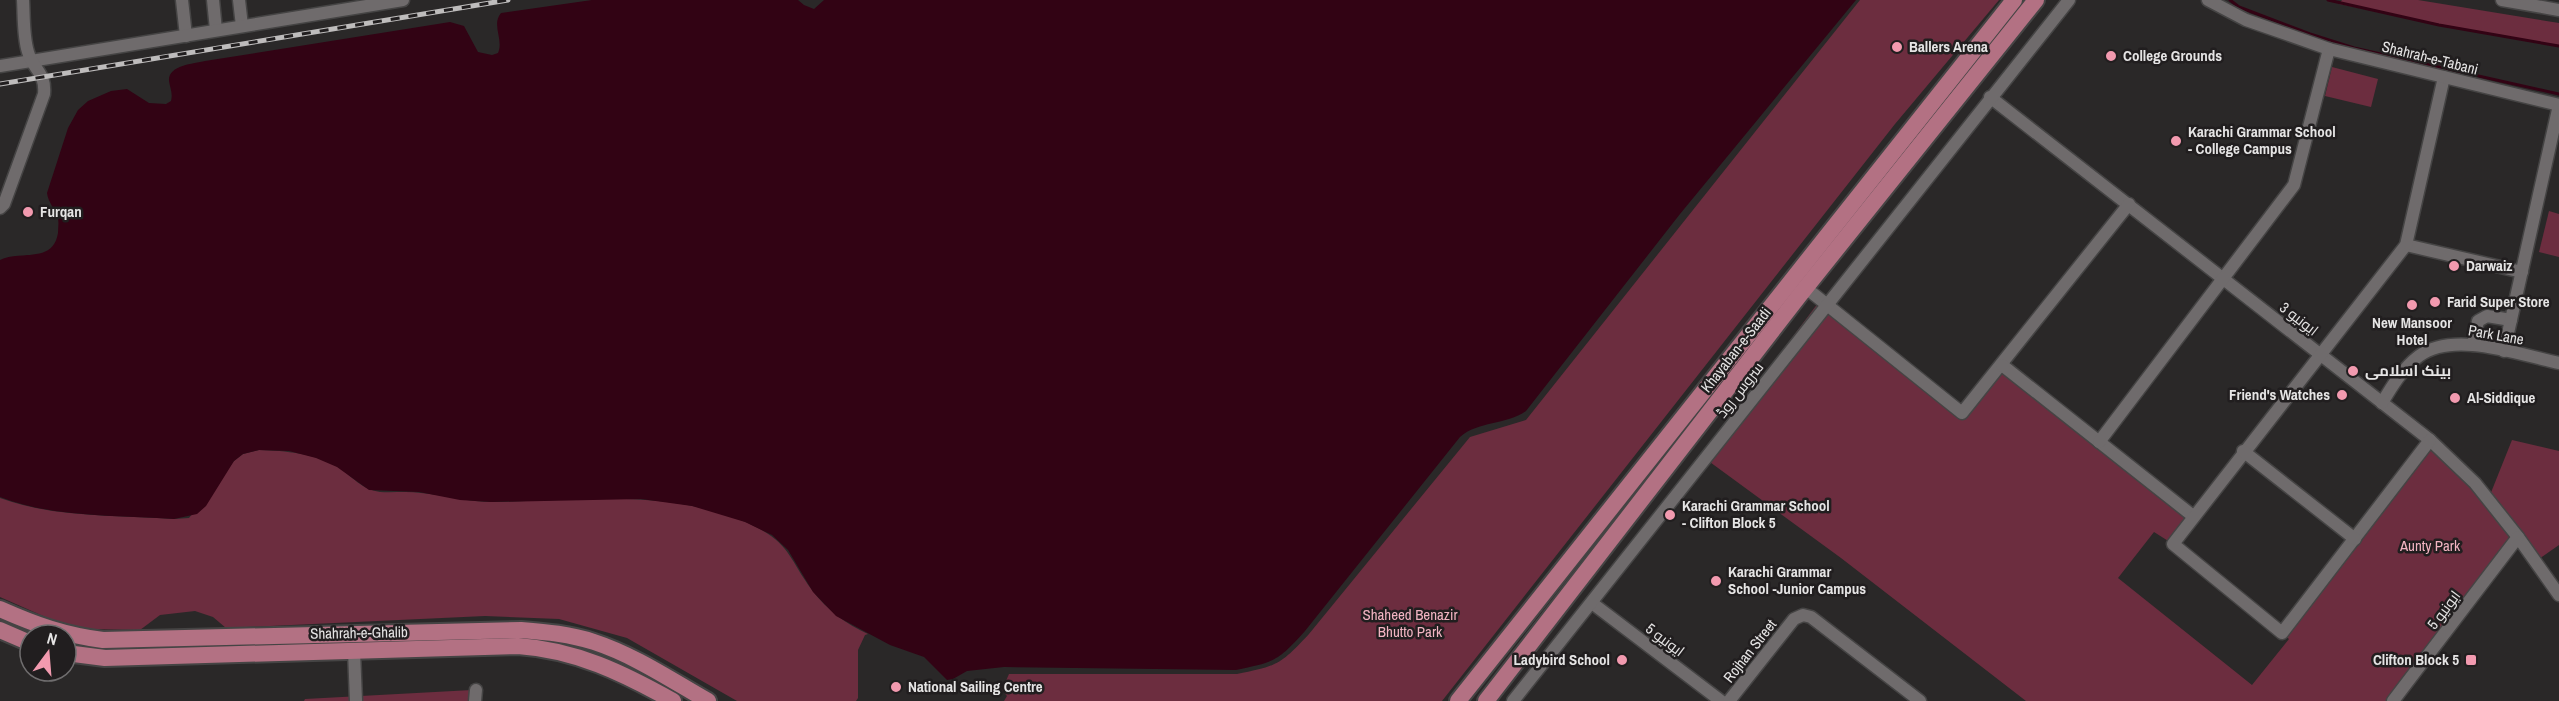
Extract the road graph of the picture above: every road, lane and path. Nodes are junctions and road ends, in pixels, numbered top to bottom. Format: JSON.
{"nodes":[{"id":1,"x":23,"y":0,"type":"edge"},
{"id":2,"x":182,"y":0,"type":"edge"},
{"id":3,"x":213,"y":0,"type":"edge"},
{"id":4,"x":239,"y":0,"type":"edge"},
{"id":5,"x":403,"y":0,"type":"edge"},
{"id":6,"x":2014,"y":0,"type":"edge"},
{"id":7,"x":2036,"y":0,"type":"edge"},
{"id":8,"x":2068,"y":0,"type":"edge"},
{"id":9,"x":2208,"y":0,"type":"edge"},
{"id":10,"x":2502,"y":0,"type":"edge"},
{"id":11,"x":322,"y":6,"type":"edge"},
{"id":12,"x":2559,"y":10,"type":"edge"},
{"id":13,"x":242,"y":26,"type":"junction"},
{"id":14,"x":216,"y":30,"type":"junction"},
{"id":15,"x":186,"y":36,"type":"junction"},
{"id":16,"x":2329,"y":49,"type":"junction"},
{"id":17,"x":31,"y":60,"type":"junction"},
{"id":18,"x":0,"y":66,"type":"edge"},
{"id":19,"x":2444,"y":77,"type":"junction"},
{"id":20,"x":1990,"y":97,"type":"junction"},
{"id":21,"x":2559,"y":105,"type":"edge"},
{"id":22,"x":2129,"y":204,"type":"junction"},
{"id":23,"x":0,"y":208,"type":"edge"},
{"id":24,"x":2406,"y":244,"type":"junction"},
{"id":25,"x":2522,"y":272,"type":"junction"},
{"id":26,"x":2224,"y":279,"type":"junction"},
{"id":27,"x":1806,"y":288,"type":"junction"},
{"id":28,"x":1826,"y":304,"type":"junction"},
{"id":29,"x":2511,"y":320,"type":"junction"},
{"id":30,"x":2473,"y":345,"type":"junction"},
{"id":31,"x":2504,"y":351,"type":"junction"},
{"id":32,"x":2319,"y":354,"type":"junction"},
{"id":33,"x":2559,"y":363,"type":"edge"},
{"id":34,"x":2002,"y":365,"type":"junction"},
{"id":35,"x":2382,"y":403,"type":"junction"},
{"id":36,"x":2430,"y":440,"type":"junction"},
{"id":37,"x":2099,"y":442,"type":"junction"},
{"id":38,"x":2243,"y":451,"type":"junction"},
{"id":39,"x":2193,"y":516,"type":"junction"},
{"id":40,"x":2518,"y":537,"type":"junction"},
{"id":41,"x":2355,"y":539,"type":"junction"},
{"id":42,"x":2559,"y":595,"type":"edge"},
{"id":43,"x":1592,"y":603,"type":"junction"},
{"id":44,"x":0,"y":609,"type":"edge"},
{"id":45,"x":0,"y":630,"type":"edge"},
{"id":46,"x":18,"y":638,"type":"edge"},
{"id":47,"x":354,"y":651,"type":"junction"},
{"id":48,"x":78,"y":655,"type":"edge"},
{"id":49,"x":356,"y":701,"type":"edge"},
{"id":50,"x":673,"y":701,"type":"edge"},
{"id":51,"x":708,"y":701,"type":"edge"},
{"id":52,"x":1458,"y":701,"type":"edge"},
{"id":53,"x":1486,"y":701,"type":"edge"},
{"id":54,"x":1513,"y":701,"type":"edge"},
{"id":55,"x":1721,"y":701,"type":"edge"},
{"id":56,"x":1729,"y":701,"type":"edge"},
{"id":57,"x":1920,"y":701,"type":"edge"},
{"id":58,"x":2393,"y":701,"type":"edge"}],
"edges":[{"from":1,"to":17,"type":"street"},
{"from":2,"to":15,"type":"street"},
{"from":3,"to":14,"type":"street"},
{"from":4,"to":13,"type":"street"},
{"from":5,"to":11,"type":"street"},
{"from":6,"to":52,"type":"main road","name":"Khayaban-e-Saadi"},
{"from":7,"to":27,"type":"main road","name":"Khayaban-e-Saadi"},
{"from":8,"to":20,"type":"street","name":"سروس روڈ"},
{"from":9,"to":16,"type":"street","name":"Shahrah-e-Tabani"},
{"from":10,"to":12,"type":"street"},
{"from":11,"to":13,"type":"street"},
{"from":13,"to":14,"type":"street"},
{"from":14,"to":15,"type":"street"},
{"from":15,"to":17,"type":"street"},
{"from":16,"to":19,"type":"street","name":"Shahrah-e-Tabani"},
{"from":16,"to":26,"type":"street"},
{"from":17,"to":18,"type":"street"},
{"from":17,"to":23,"type":"street"},
{"from":19,"to":21,"type":"street","name":"Shahrah-e-Tabani"},
{"from":19,"to":24,"type":"street"},
{"from":20,"to":22,"type":"street","name":"ایونیو 3"},
{"from":20,"to":28,"type":"street","name":"سروس روڈ"},
{"from":21,"to":25,"type":"street"},
{"from":22,"to":26,"type":"street","name":"ایونیو 3"},
{"from":22,"to":34,"type":"street"},
{"from":24,"to":25,"type":"street"},
{"from":24,"to":32,"type":"street"},
{"from":25,"to":29,"type":"street"},
{"from":26,"to":32,"type":"street","name":"ایونیو 3"},
{"from":26,"to":37,"type":"street"},
{"from":27,"to":28,"type":"street"},
{"from":27,"to":53,"type":"main road","name":"Khayaban-e-Saadi"},
{"from":28,"to":34,"type":"street"},
{"from":28,"to":43,"type":"street","name":"سروس روڈ"},
{"from":29,"to":30,"type":"street"},
{"from":29,"to":31,"type":"street"},
{"from":30,"to":31,"type":"street","name":"Park Lane"},
{"from":30,"to":35,"type":"street","name":"Park Lane"},
{"from":31,"to":33,"type":"street","name":"Park Lane"},
{"from":32,"to":35,"type":"street","name":"ایونیو 3"},
{"from":32,"to":38,"type":"street"},
{"from":34,"to":37,"type":"street"},
{"from":35,"to":36,"type":"street","name":"ایونیو 3"},
{"from":36,"to":40,"type":"street","name":"ایونیو 3"},
{"from":36,"to":41,"type":"street"},
{"from":37,"to":39,"type":"street"},
{"from":38,"to":39,"type":"street"},
{"from":38,"to":41,"type":"street"},
{"from":39,"to":41,"type":"street"},
{"from":40,"to":42,"type":"street","name":"ایونیو 3"},
{"from":40,"to":58,"type":"street","name":"ایونیو 5"},
{"from":43,"to":54,"type":"street","name":"سروس روڈ"},
{"from":43,"to":55,"type":"street","name":"ایونیو 5"},
{"from":44,"to":51,"type":"main road","name":"Shahrah-e-Ghalib"},
{"from":45,"to":46,"type":"main road"},
{"from":47,"to":48,"type":"main road","name":"Shahrah-e-Ghalib"},
{"from":47,"to":49,"type":"street"},
{"from":47,"to":50,"type":"main road","name":"Shahrah-e-Ghalib"},
{"from":56,"to":57,"type":"street","name":"Rojhan Street"}]}
